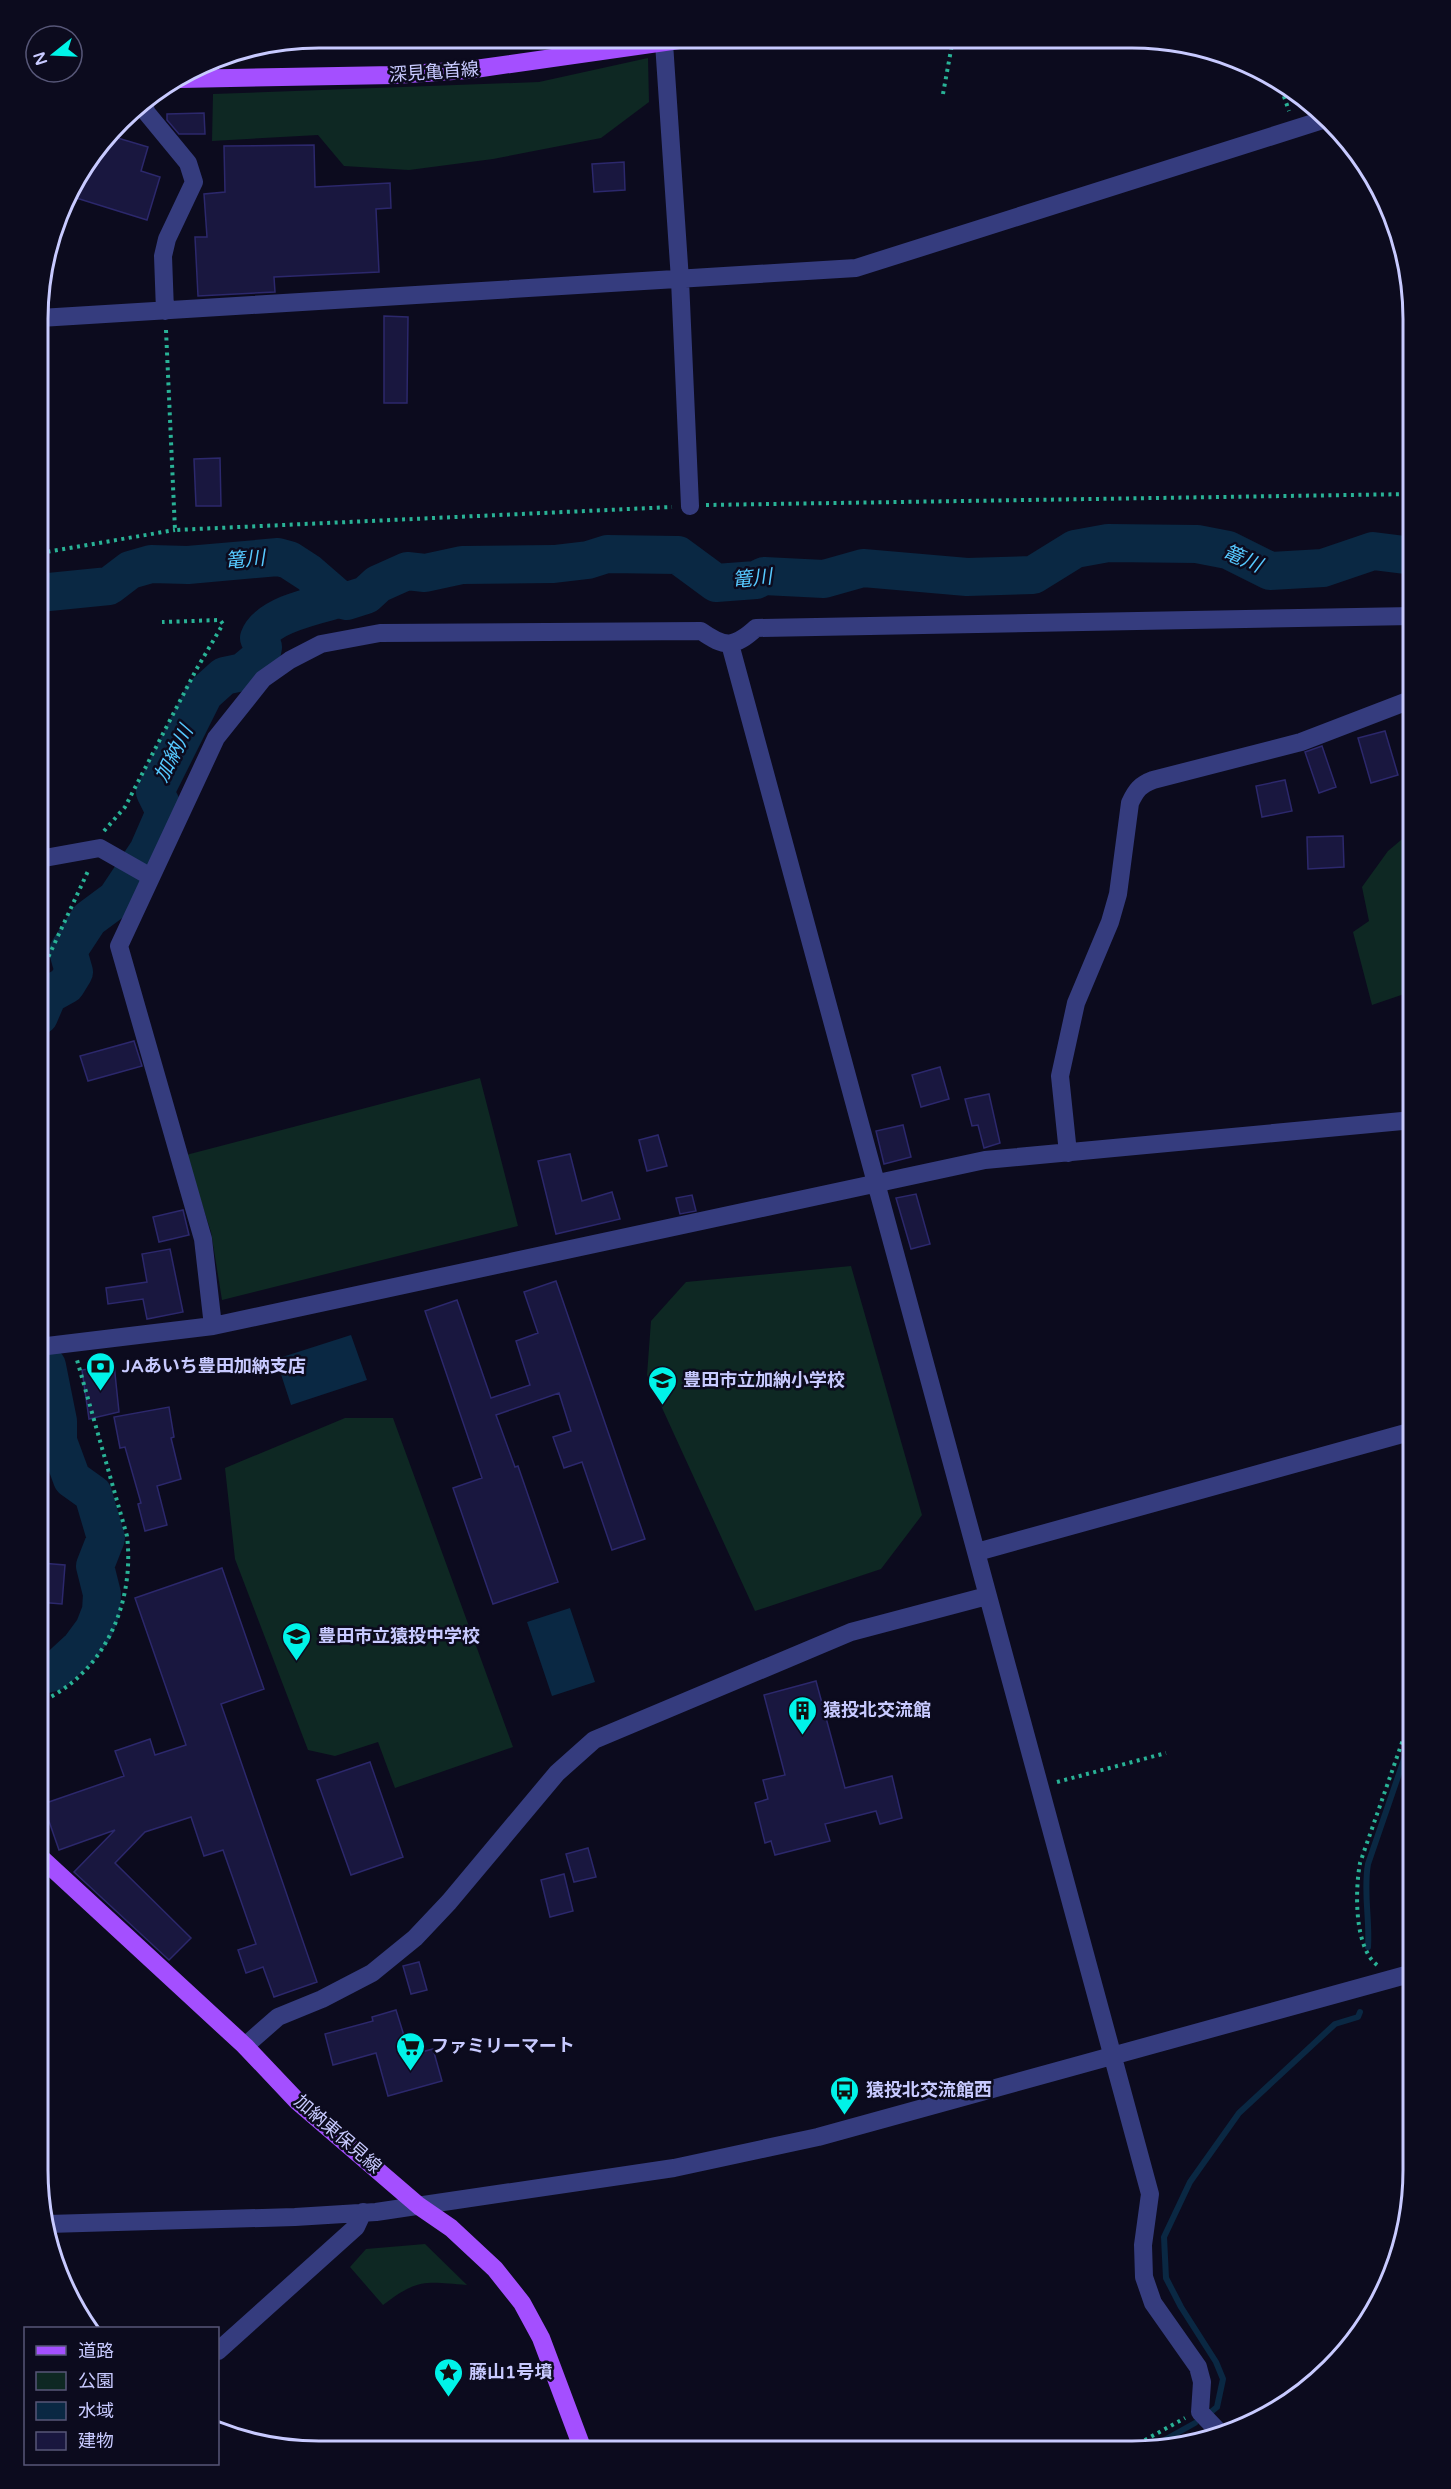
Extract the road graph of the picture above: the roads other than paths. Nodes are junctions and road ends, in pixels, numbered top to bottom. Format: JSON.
{"nodes":[{"id":1,"x":628,"y":48,"type":"edge"},
{"id":2,"x":664,"y":48,"type":"edge"},
{"id":3,"x":194,"y":79,"type":"edge"},
{"id":4,"x":146,"y":110,"type":"edge"},
{"id":5,"x":1318,"y":122,"type":"edge"},
{"id":6,"x":680,"y":280,"type":"junction"},
{"id":7,"x":165,"y":311,"type":"junction"},
{"id":8,"x":48,"y":318,"type":"edge"},
{"id":9,"x":690,"y":506,"type":"road end"},
{"id":10,"x":1403,"y":616,"type":"edge"},
{"id":11,"x":730,"y":644,"type":"junction"},
{"id":12,"x":1403,"y":704,"type":"edge"},
{"id":13,"x":48,"y":857,"type":"edge"},
{"id":14,"x":147,"y":875,"type":"junction"},
{"id":15,"x":1403,"y":1121,"type":"edge"},
{"id":16,"x":1068,"y":1154,"type":"junction"},
{"id":17,"x":877,"y":1183,"type":"junction"},
{"id":18,"x":213,"y":1326,"type":"junction"},
{"id":19,"x":48,"y":1346,"type":"edge"},
{"id":20,"x":1403,"y":1434,"type":"edge"},
{"id":21,"x":977,"y":1552,"type":"junction"},
{"id":22,"x":987,"y":1596,"type":"junction"},
{"id":23,"x":48,"y":1866,"type":"edge"},
{"id":24,"x":1403,"y":1976,"type":"edge"},
{"id":25,"x":245,"y":2046,"type":"junction"},
{"id":26,"x":1113,"y":2056,"type":"junction"},
{"id":27,"x":419,"y":2206,"type":"junction"},
{"id":28,"x":363,"y":2212,"type":"junction"},
{"id":29,"x":53,"y":2224,"type":"edge"},
{"id":30,"x":219,"y":2350,"type":"edge"},
{"id":31,"x":1215,"y":2428,"type":"edge"},
{"id":32,"x":580,"y":2441,"type":"edge"}],
"edges":[{"from":1,"to":3,"type":"main road","name":"深見亀首線"},
{"from":2,"to":6,"type":"street"},
{"from":4,"to":7,"type":"street"},
{"from":5,"to":6,"type":"street"},
{"from":6,"to":7,"type":"street"},
{"from":6,"to":9,"type":"street"},
{"from":7,"to":8,"type":"street"},
{"from":10,"to":11,"type":"street"},
{"from":11,"to":14,"type":"street"},
{"from":11,"to":17,"type":"street"},
{"from":12,"to":16,"type":"street"},
{"from":13,"to":14,"type":"street"},
{"from":14,"to":18,"type":"street"},
{"from":15,"to":16,"type":"street"},
{"from":16,"to":17,"type":"street"},
{"from":17,"to":18,"type":"street"},
{"from":17,"to":21,"type":"street"},
{"from":18,"to":19,"type":"street"},
{"from":20,"to":21,"type":"street"},
{"from":21,"to":22,"type":"street"},
{"from":22,"to":25,"type":"street"},
{"from":22,"to":26,"type":"street"},
{"from":23,"to":25,"type":"main road","name":"加納東保見線"},
{"from":24,"to":26,"type":"street"},
{"from":25,"to":27,"type":"main road","name":"加納東保見線"},
{"from":26,"to":27,"type":"street"},
{"from":26,"to":31,"type":"street"},
{"from":27,"to":28,"type":"street"},
{"from":27,"to":32,"type":"main road","name":"加納東保見線"},
{"from":28,"to":29,"type":"street"},
{"from":28,"to":30,"type":"street"}]}
